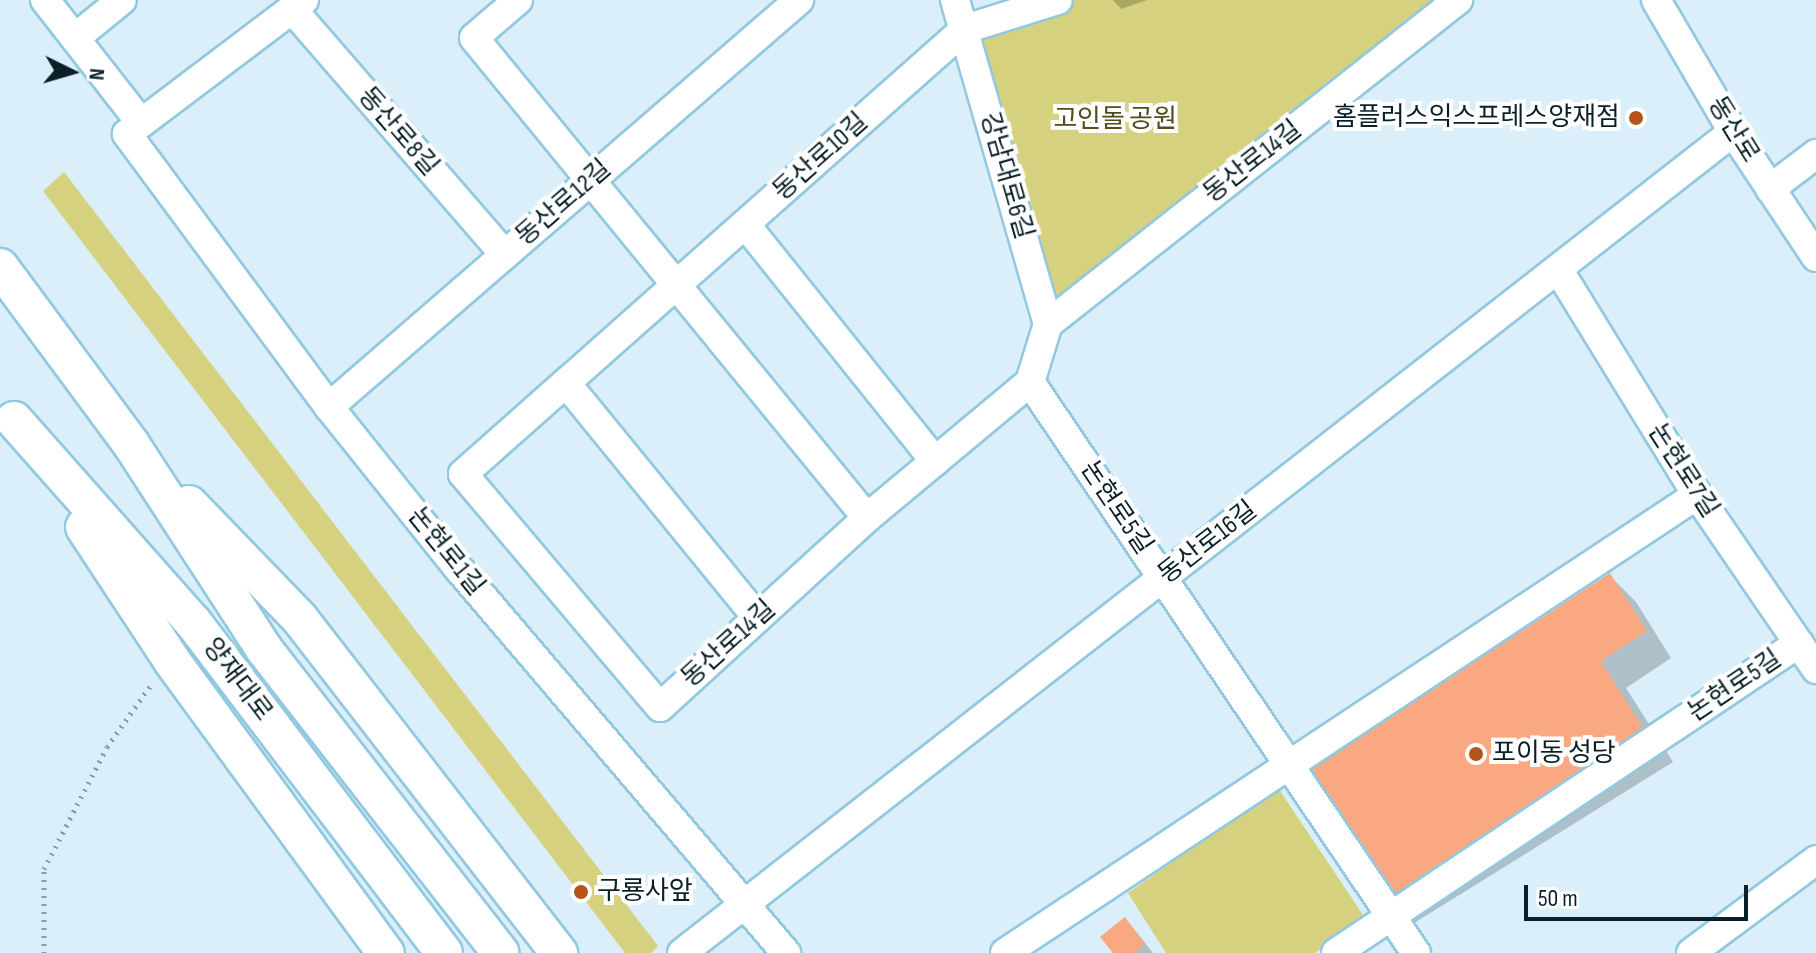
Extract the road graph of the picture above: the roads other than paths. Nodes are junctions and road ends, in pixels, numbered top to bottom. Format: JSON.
{"nodes":[{"id":1,"x":45,"y":0,"type":"edge"},
{"id":2,"x":122,"y":0,"type":"edge"},
{"id":3,"x":518,"y":0,"type":"edge"},
{"id":4,"x":799,"y":0,"type":"edge"},
{"id":5,"x":955,"y":0,"type":"edge"},
{"id":6,"x":1058,"y":0,"type":"edge"},
{"id":7,"x":1458,"y":0,"type":"edge"},
{"id":8,"x":1656,"y":0,"type":"edge"},
{"id":9,"x":298,"y":5,"type":"edge"},
{"id":10,"x":965,"y":29,"type":"junction"},
{"id":11,"x":75,"y":38,"type":"junction"},
{"id":12,"x":134,"y":129,"type":"junction"},
{"id":13,"x":1733,"y":132,"type":"junction"},
{"id":14,"x":1816,"y":154,"type":"edge"},
{"id":15,"x":591,"y":180,"type":"junction"},
{"id":16,"x":1770,"y":189,"type":"junction"},
{"id":17,"x":745,"y":224,"type":"junction"},
{"id":18,"x":505,"y":255,"type":"junction"},
{"id":19,"x":1816,"y":257,"type":"edge"},
{"id":20,"x":0,"y":267,"type":"edge"},
{"id":21,"x":1558,"y":269,"type":"junction"},
{"id":22,"x":676,"y":285,"type":"junction"},
{"id":23,"x":1048,"y":324,"type":"junction"},
{"id":24,"x":1030,"y":382,"type":"junction"},
{"id":25,"x":566,"y":383,"type":"junction"},
{"id":26,"x":329,"y":407,"type":"junction"},
{"id":27,"x":7,"y":410,"type":"edge"},
{"id":28,"x":131,"y":444,"type":"junction"},
{"id":29,"x":935,"y":461,"type":"junction"},
{"id":30,"x":463,"y":474,"type":"joint"},
{"id":31,"x":1697,"y":495,"type":"junction"},
{"id":32,"x":867,"y":518,"type":"junction"},
{"id":33,"x":1163,"y":579,"type":"junction"},
{"id":34,"x":758,"y":618,"type":"junction"},
{"id":35,"x":1799,"y":643,"type":"junction"},
{"id":36,"x":1816,"y":669,"type":"edge"},
{"id":37,"x":1289,"y":765,"type":"junction"},
{"id":38,"x":1816,"y":860,"type":"edge"},
{"id":39,"x":747,"y":902,"type":"junction"},
{"id":40,"x":1390,"y":915,"type":"junction"},
{"id":41,"x":386,"y":953,"type":"edge"},
{"id":42,"x":444,"y":953,"type":"edge"},
{"id":43,"x":501,"y":953,"type":"edge"},
{"id":44,"x":559,"y":953,"type":"edge"},
{"id":45,"x":682,"y":953,"type":"edge"},
{"id":46,"x":786,"y":953,"type":"edge"},
{"id":47,"x":1005,"y":953,"type":"edge"},
{"id":48,"x":1336,"y":953,"type":"edge"},
{"id":49,"x":1416,"y":953,"type":"edge"},
{"id":50,"x":1691,"y":953,"type":"edge"}],
"edges":[{"from":1,"to":11,"type":"street","name":"논현로1길"},
{"from":2,"to":11,"type":"street"},
{"from":3,"to":15,"type":"street"},
{"from":4,"to":15,"type":"street","name":"동산로12길"},
{"from":5,"to":10,"type":"street","name":"강남대로6길"},
{"from":6,"to":10,"type":"street"},
{"from":7,"to":23,"type":"street","name":"동산로14길"},
{"from":8,"to":13,"type":"street","name":"동산로"},
{"from":9,"to":12,"type":"street","name":"동산로8길"},
{"from":9,"to":18,"type":"street","name":"동산로8길"},
{"from":10,"to":17,"type":"street","name":"동산로10길"},
{"from":10,"to":23,"type":"street","name":"강남대로6길"},
{"from":11,"to":12,"type":"street","name":"논현로1길"},
{"from":12,"to":26,"type":"street","name":"논현로1길"},
{"from":13,"to":16,"type":"street","name":"동산로"},
{"from":13,"to":21,"type":"street","name":"동산로16길"},
{"from":14,"to":16,"type":"street"},
{"from":15,"to":18,"type":"street","name":"동산로12길"},
{"from":15,"to":22,"type":"street"},
{"from":16,"to":19,"type":"street","name":"동산로"},
{"from":17,"to":22,"type":"street","name":"동산로10길"},
{"from":17,"to":29,"type":"street"},
{"from":18,"to":26,"type":"street","name":"동산로12길"},
{"from":20,"to":28,"type":"main road","name":"양재대로"},
{"from":21,"to":31,"type":"street","name":"논현로7길"},
{"from":21,"to":33,"type":"street","name":"동산로16길"},
{"from":22,"to":25,"type":"street","name":"동산로10길"},
{"from":22,"to":32,"type":"street"},
{"from":23,"to":24,"type":"street"},
{"from":24,"to":29,"type":"street","name":"동산로14길"},
{"from":24,"to":33,"type":"street","name":"논현로5길"},
{"from":25,"to":30,"type":"street","name":"동산로10길"},
{"from":25,"to":34,"type":"street"},
{"from":26,"to":39,"type":"street","name":"논현로1길"},
{"from":27,"to":41,"type":"main road","name":"양재대로"},
{"from":27,"to":42,"type":"main road","name":"양재대로"},
{"from":28,"to":43,"type":"main road","name":"양재대로"},
{"from":28,"to":44,"type":"main road","name":"양재대로"},
{"from":29,"to":32,"type":"street","name":"동산로14길"},
{"from":30,"to":34,"type":"street","name":"동산로14길"},
{"from":31,"to":35,"type":"street","name":"논현로7길"},
{"from":31,"to":37,"type":"street"},
{"from":32,"to":34,"type":"street","name":"동산로14길"},
{"from":33,"to":37,"type":"street","name":"논현로5길"},
{"from":33,"to":39,"type":"street","name":"동산로16길"},
{"from":35,"to":36,"type":"street","name":"논현로7길"},
{"from":35,"to":40,"type":"street","name":"논현로5길"},
{"from":37,"to":40,"type":"street","name":"논현로5길"},
{"from":37,"to":47,"type":"street"},
{"from":38,"to":50,"type":"street"},
{"from":39,"to":45,"type":"street","name":"동산로16길"},
{"from":39,"to":46,"type":"street","name":"논현로1길"},
{"from":40,"to":48,"type":"street","name":"논현로5길"},
{"from":40,"to":49,"type":"street","name":"논현로5길"}]}
